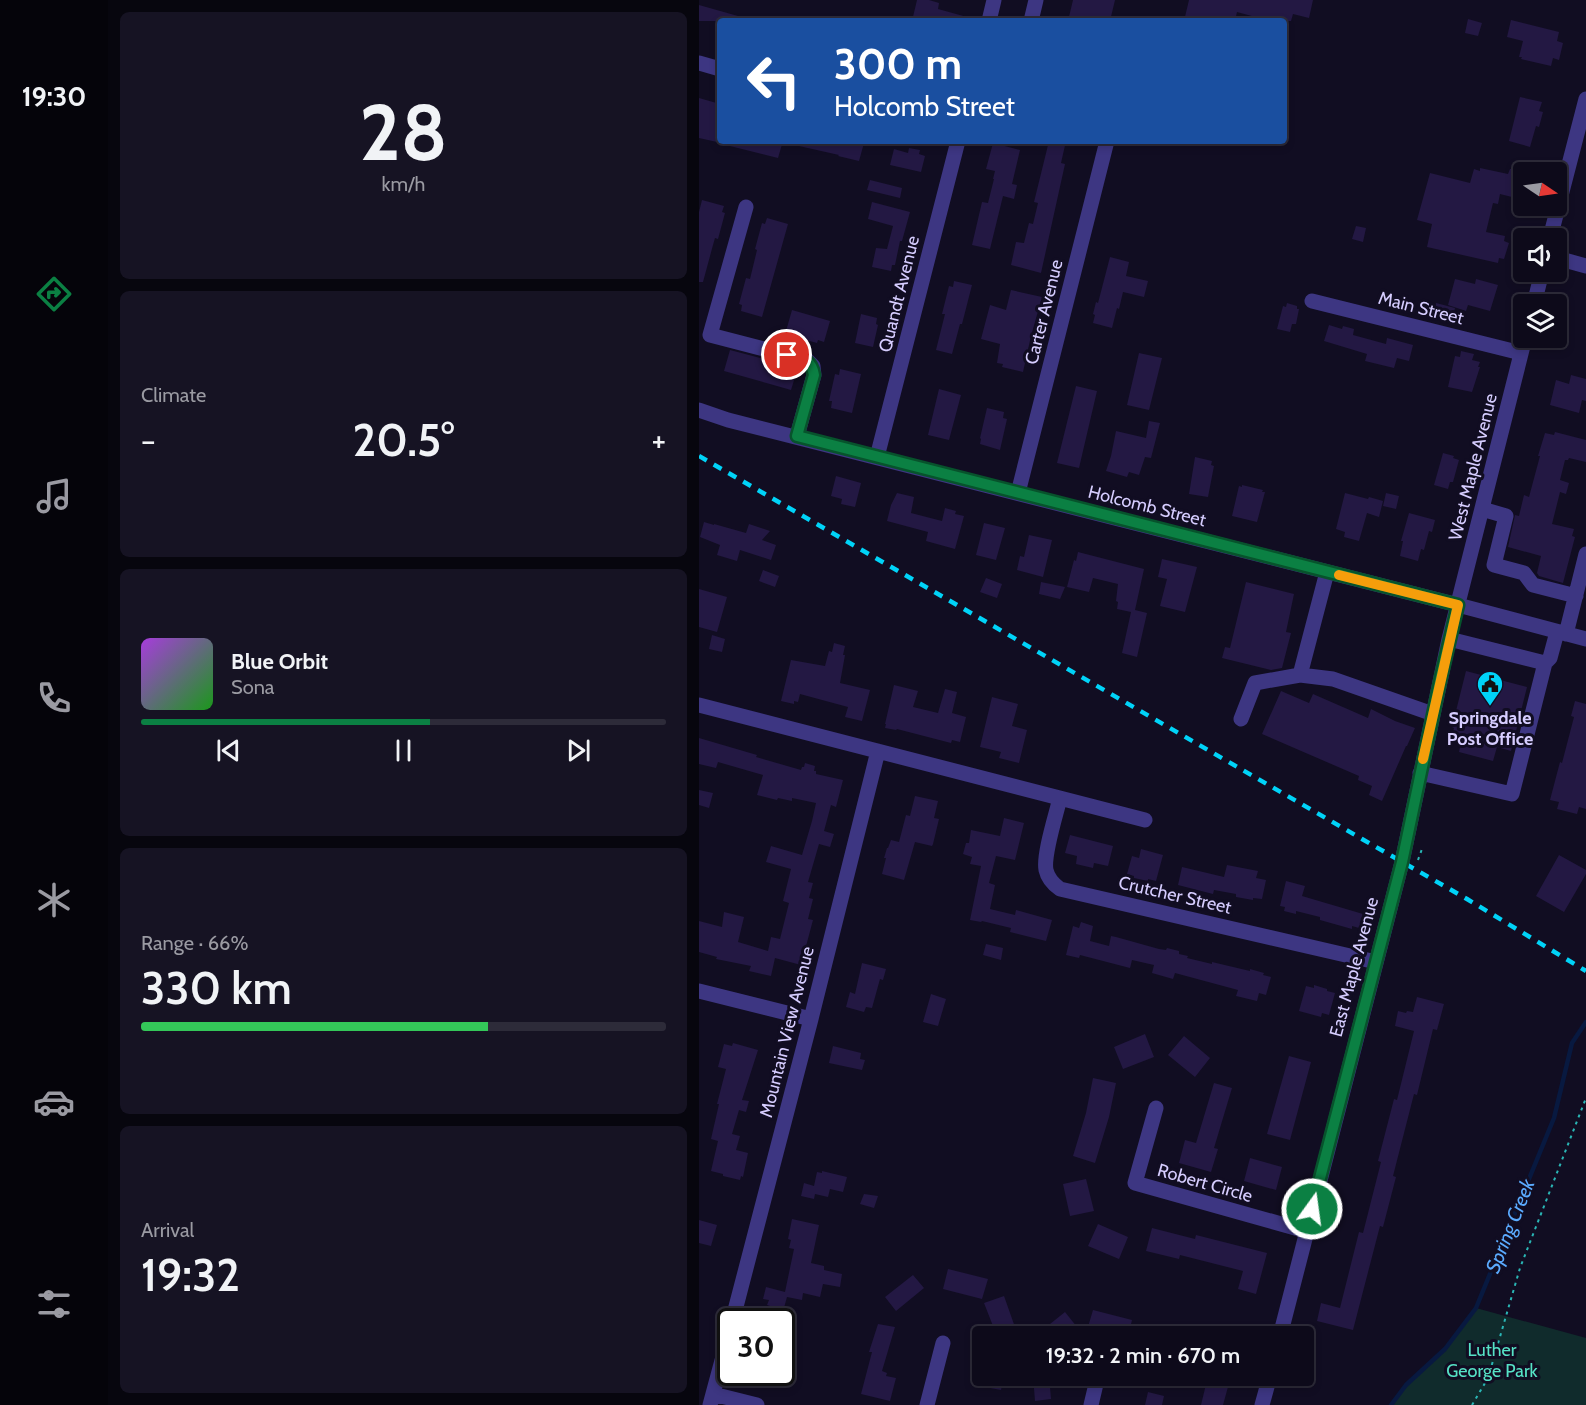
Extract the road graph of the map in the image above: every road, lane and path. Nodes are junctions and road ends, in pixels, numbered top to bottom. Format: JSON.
{"nodes":[{"id":1,"x":994,"y":0,"type":"edge"},
{"id":2,"x":1036,"y":0,"type":"edge"},
{"id":3,"x":990,"y":18,"type":"edge"},
{"id":4,"x":1032,"y":18,"type":"edge"},
{"id":5,"x":699,"y":63,"type":"edge"},
{"id":6,"x":717,"y":68,"type":"edge"},
{"id":7,"x":1586,"y":99,"type":"edge"},
{"id":8,"x":957,"y":144,"type":"edge"},
{"id":9,"x":1106,"y":144,"type":"edge"},
{"id":10,"x":746,"y":207,"type":"dead end"},
{"id":11,"x":1554,"y":228,"type":"edge"},
{"id":12,"x":1567,"y":261,"type":"edge"},
{"id":13,"x":1586,"y":266,"type":"edge"},
{"id":14,"x":1312,"y":302,"type":"dead end"},
{"id":15,"x":1522,"y":348,"type":"edge"},
{"id":16,"x":1521,"y":353,"type":"junction"},
{"id":17,"x":699,"y":410,"type":"edge"},
{"id":18,"x":797,"y":436,"type":"junction"},
{"id":19,"x":877,"y":457,"type":"junction"},
{"id":20,"x":1018,"y":493,"type":"junction"},
{"id":21,"x":1482,"y":509,"type":"junction"},
{"id":22,"x":1586,"y":554,"type":"edge"},
{"id":23,"x":1327,"y":572,"type":"junction"},
{"id":24,"x":1575,"y":596,"type":"junction"},
{"id":25,"x":1458,"y":605,"type":"junction"},
{"id":26,"x":1562,"y":633,"type":"junction"},
{"id":27,"x":1449,"y":639,"type":"junction"},
{"id":28,"x":1586,"y":639,"type":"edge"},
{"id":29,"x":1545,"y":663,"type":"junction"},
{"id":30,"x":1300,"y":675,"type":"junction"},
{"id":31,"x":699,"y":705,"type":"edge"},
{"id":32,"x":1433,"y":714,"type":"junction"},
{"id":33,"x":1241,"y":719,"type":"dead end"},
{"id":34,"x":878,"y":751,"type":"junction"},
{"id":35,"x":1421,"y":773,"type":"junction"},
{"id":36,"x":1060,"y":798,"type":"junction"},
{"id":37,"x":1145,"y":820,"type":"dead end"},
{"id":38,"x":1376,"y":962,"type":"junction"},
{"id":39,"x":699,"y":991,"type":"edge"},
{"id":40,"x":811,"y":1019,"type":"junction"},
{"id":41,"x":1586,"y":1098,"type":"edge"},
{"id":42,"x":1156,"y":1107,"type":"dead end"},
{"id":43,"x":1306,"y":1231,"type":"junction"},
{"id":44,"x":736,"y":1308,"type":"edge"},
{"id":45,"x":1282,"y":1326,"type":"edge"},
{"id":46,"x":943,"y":1343,"type":"dead end"},
{"id":47,"x":717,"y":1380,"type":"edge"},
{"id":48,"x":1096,"y":1386,"type":"edge"},
{"id":49,"x":1268,"y":1386,"type":"edge"},
{"id":50,"x":712,"y":1399,"type":"edge"},
{"id":51,"x":757,"y":1405,"type":"edge"},
{"id":52,"x":927,"y":1405,"type":"edge"},
{"id":53,"x":1091,"y":1405,"type":"edge"},
{"id":54,"x":1263,"y":1405,"type":"edge"},
{"id":55,"x":1472,"y":1405,"type":"edge"}],
"edges":[{"from":1,"to":3,"type":"street"},
{"from":2,"to":4,"type":"street"},
{"from":5,"to":6,"type":"street"},
{"from":7,"to":11,"type":"street"},
{"from":8,"to":19,"type":"street","name":"Quandt Avenue"},
{"from":9,"to":20,"type":"street","name":"Carter Avenue"},
{"from":10,"to":18,"type":"street"},
{"from":12,"to":13,"type":"street"},
{"from":14,"to":16,"type":"street","name":"Main Street"},
{"from":15,"to":16,"type":"street","name":"West Maple Avenue"},
{"from":16,"to":21,"type":"street","name":"West Maple Avenue"},
{"from":17,"to":18,"type":"street","name":"Holcomb Street"},
{"from":18,"to":19,"type":"street","name":"Holcomb Street"},
{"from":19,"to":20,"type":"street","name":"Holcomb Street"},
{"from":20,"to":23,"type":"street","name":"Holcomb Street"},
{"from":21,"to":24,"type":"street"},
{"from":21,"to":25,"type":"street","name":"West Maple Avenue"},
{"from":22,"to":24,"type":"street"},
{"from":23,"to":25,"type":"street","name":"Holcomb Street"},
{"from":23,"to":30,"type":"street"},
{"from":24,"to":26,"type":"street"},
{"from":25,"to":26,"type":"street","name":"Holcomb Street"},
{"from":25,"to":27,"type":"street","name":"East Maple Avenue"},
{"from":26,"to":28,"type":"street","name":"Holcomb Street"},
{"from":26,"to":29,"type":"street"},
{"from":27,"to":29,"type":"street"},
{"from":27,"to":32,"type":"street","name":"East Maple Avenue"},
{"from":29,"to":35,"type":"street"},
{"from":30,"to":32,"type":"street"},
{"from":30,"to":33,"type":"street"},
{"from":31,"to":34,"type":"street"},
{"from":32,"to":35,"type":"street","name":"East Maple Avenue"},
{"from":34,"to":36,"type":"street"},
{"from":34,"to":40,"type":"street","name":"Mountain View Avenue"},
{"from":35,"to":38,"type":"street","name":"East Maple Avenue"},
{"from":36,"to":37,"type":"street"},
{"from":36,"to":38,"type":"street","name":"Crutcher Street"},
{"from":38,"to":43,"type":"street","name":"East Maple Avenue"},
{"from":39,"to":40,"type":"street"},
{"from":40,"to":44,"type":"street","name":"Mountain View Avenue"},
{"from":41,"to":55,"type":"path"},
{"from":42,"to":43,"type":"street","name":"Robert Circle"},
{"from":43,"to":45,"type":"street","name":"East Maple Avenue"},
{"from":46,"to":52,"type":"street"},
{"from":47,"to":50,"type":"street"},
{"from":48,"to":53,"type":"street"},
{"from":49,"to":54,"type":"street"},
{"from":50,"to":51,"type":"street"}]}
